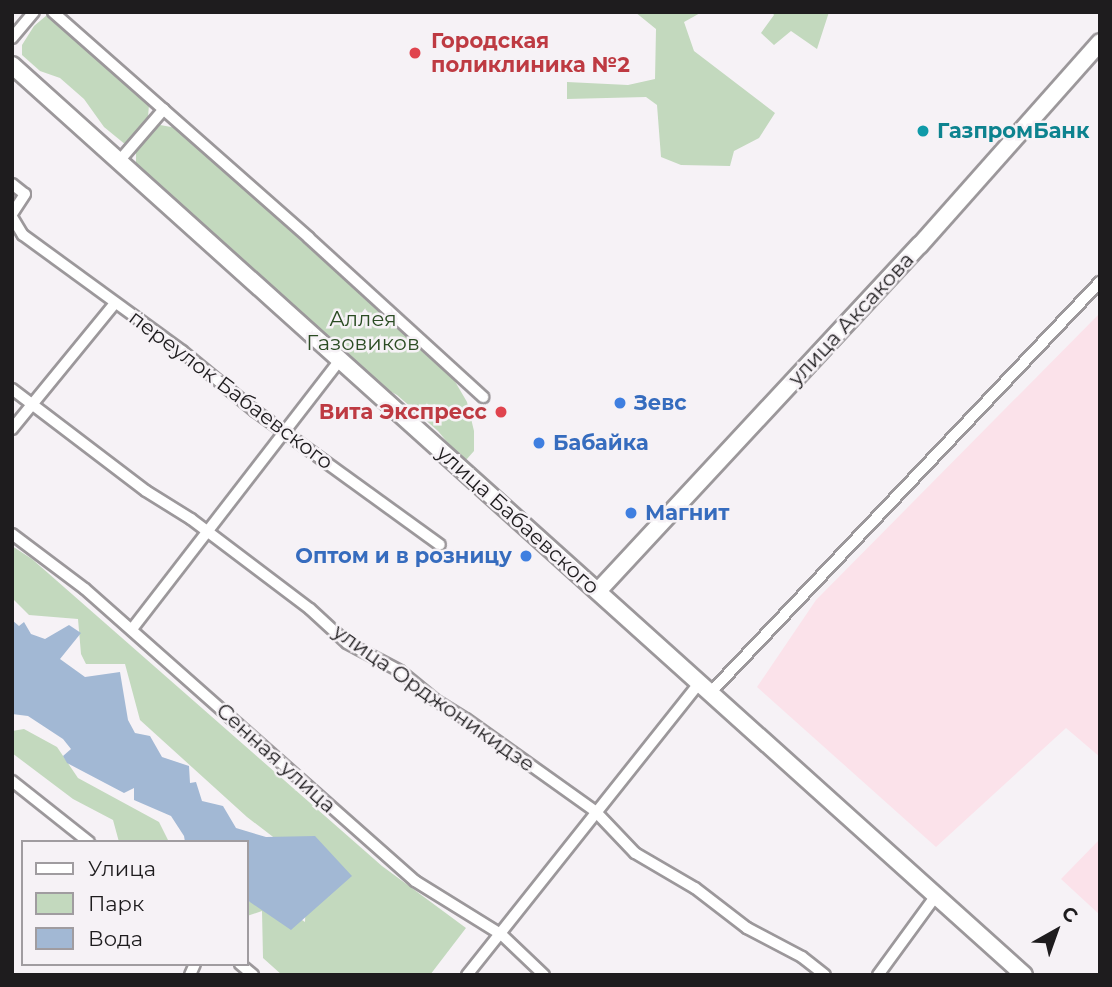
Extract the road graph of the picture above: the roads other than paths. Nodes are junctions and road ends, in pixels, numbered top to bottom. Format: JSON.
{"nodes":[{"id":1,"x":34,"y":12,"type":"edge"},
{"id":2,"x":53,"y":12,"type":"edge"},
{"id":3,"x":12,"y":38,"type":"edge"},
{"id":4,"x":1100,"y":43,"type":"edge"},
{"id":5,"x":12,"y":65,"type":"edge"},
{"id":6,"x":164,"y":109,"type":"junction"},
{"id":7,"x":120,"y":160,"type":"junction"},
{"id":8,"x":12,"y":184,"type":"edge"},
{"id":9,"x":12,"y":216,"type":"edge"},
{"id":10,"x":1100,"y":282,"type":"edge"},
{"id":11,"x":115,"y":303,"type":"junction"},
{"id":12,"x":341,"y":359,"type":"junction"},
{"id":13,"x":12,"y":389,"type":"edge"},
{"id":14,"x":482,"y":397,"type":"dead end"},
{"id":15,"x":31,"y":403,"type":"junction"},
{"id":16,"x":12,"y":429,"type":"edge"},
{"id":17,"x":283,"y":431,"type":"junction"},
{"id":18,"x":209,"y":533,"type":"junction"},
{"id":19,"x":12,"y":534,"type":"edge"},
{"id":20,"x":440,"y":545,"type":"dead end"},
{"id":21,"x":598,"y":592,"type":"junction"},
{"id":22,"x":132,"y":629,"type":"junction"},
{"id":23,"x":706,"y":687,"type":"junction"},
{"id":24,"x":12,"y":781,"type":"edge"},
{"id":25,"x":595,"y":811,"type":"junction"},
{"id":26,"x":86,"y":840,"type":"edge"},
{"id":27,"x":937,"y":894,"type":"junction"},
{"id":28,"x":502,"y":935,"type":"junction"},
{"id":29,"x":467,"y":975,"type":"edge"},
{"id":30,"x":544,"y":975,"type":"edge"},
{"id":31,"x":825,"y":975,"type":"edge"},
{"id":32,"x":878,"y":975,"type":"edge"},
{"id":33,"x":1024,"y":975,"type":"edge"}],
"edges":[{"from":1,"to":3,"type":"street"},
{"from":2,"to":6,"type":"street"},
{"from":4,"to":21,"type":"main road","name":"улица Аксакова"},
{"from":5,"to":7,"type":"main road","name":"улица Бабаевского"},
{"from":6,"to":7,"type":"street"},
{"from":6,"to":14,"type":"street"},
{"from":7,"to":12,"type":"main road","name":"улица Бабаевского"},
{"from":8,"to":9,"type":"street"},
{"from":9,"to":11,"type":"street","name":"переулок Бабаевского"},
{"from":10,"to":23,"type":"street"},
{"from":11,"to":15,"type":"street"},
{"from":11,"to":17,"type":"street","name":"переулок Бабаевского"},
{"from":12,"to":17,"type":"street"},
{"from":12,"to":21,"type":"main road","name":"улица Бабаевского"},
{"from":13,"to":15,"type":"street","name":"улица Орджоникидзе"},
{"from":15,"to":16,"type":"street"},
{"from":15,"to":18,"type":"street","name":"улица Орджоникидзе"},
{"from":17,"to":18,"type":"street"},
{"from":17,"to":20,"type":"street","name":"переулок Бабаевского"},
{"from":18,"to":22,"type":"street"},
{"from":18,"to":25,"type":"street","name":"улица Орджоникидзе"},
{"from":19,"to":22,"type":"street","name":"Сенная улица"},
{"from":21,"to":23,"type":"main road","name":"улица Бабаевского"},
{"from":22,"to":28,"type":"street","name":"Сенная улица"},
{"from":23,"to":25,"type":"street"},
{"from":23,"to":27,"type":"main road","name":"улица Бабаевского"},
{"from":24,"to":26,"type":"street"},
{"from":25,"to":28,"type":"street"},
{"from":25,"to":31,"type":"street","name":"улица Орджоникидзе"},
{"from":27,"to":32,"type":"street"},
{"from":27,"to":33,"type":"main road","name":"улица Бабаевского"},
{"from":28,"to":29,"type":"street"},
{"from":28,"to":30,"type":"street","name":"Сенная улица"}]}
